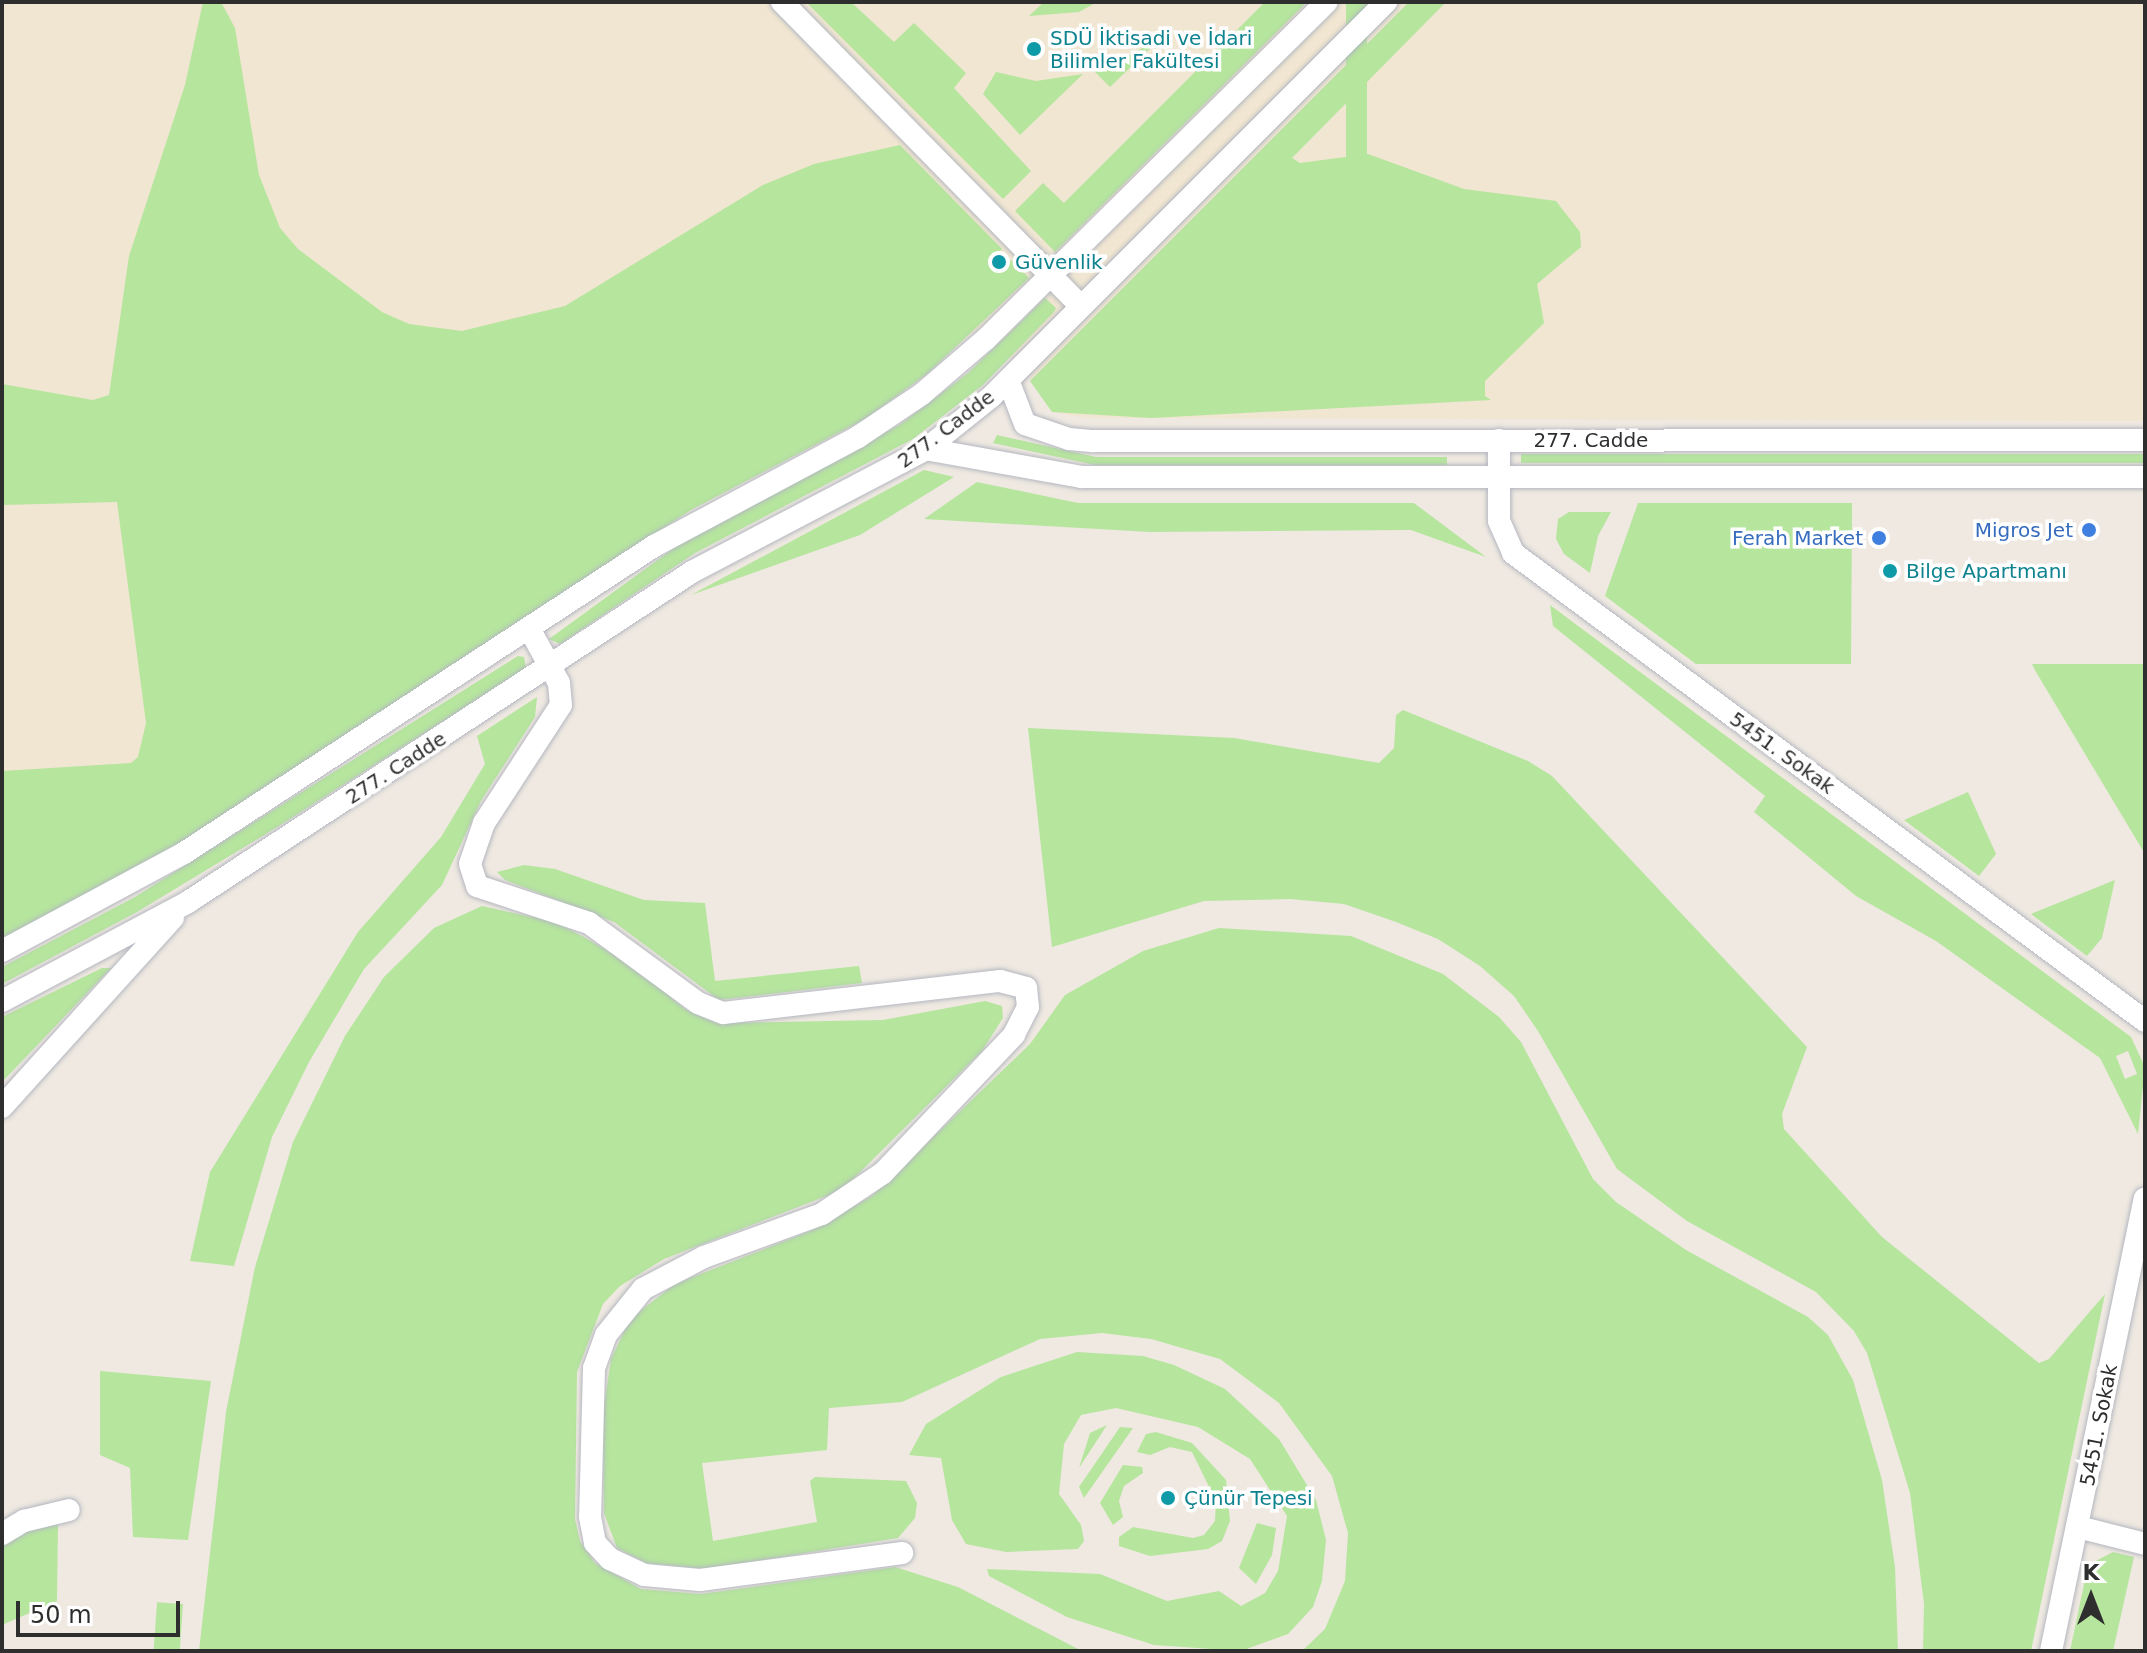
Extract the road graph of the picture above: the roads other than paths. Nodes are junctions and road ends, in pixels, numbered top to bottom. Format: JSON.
{"nodes":[{"id":1,"x":782,"y":2,"type":"edge"},
{"id":2,"x":1326,"y":2,"type":"edge"},
{"id":3,"x":1386,"y":2,"type":"edge"},
{"id":4,"x":1052,"y":274,"type":"junction"},
{"id":5,"x":1081,"y":306,"type":"junction"},
{"id":6,"x":1008,"y":380,"type":"junction"},
{"id":7,"x":1499,"y":440,"type":"junction"},
{"id":8,"x":2145,"y":440,"type":"edge"},
{"id":9,"x":926,"y":449,"type":"junction"},
{"id":10,"x":2145,"y":477,"type":"edge"},
{"id":11,"x":1499,"y":478,"type":"junction"},
{"id":12,"x":530,"y":630,"type":"junction"},
{"id":13,"x":552,"y":668,"type":"junction"},
{"id":14,"x":188,"y":902,"type":"junction"},
{"id":15,"x":2,"y":951,"type":"edge"},
{"id":16,"x":2,"y":1001,"type":"edge"},
{"id":17,"x":2145,"y":1021,"type":"edge"},
{"id":18,"x":2,"y":1107,"type":"edge"},
{"id":19,"x":2145,"y":1199,"type":"edge"},
{"id":20,"x":69,"y":1510,"type":"dead end"},
{"id":21,"x":2078,"y":1527,"type":"junction"},
{"id":22,"x":2,"y":1534,"type":"edge"},
{"id":23,"x":2145,"y":1544,"type":"edge"},
{"id":24,"x":902,"y":1553,"type":"dead end"},
{"id":25,"x":2051,"y":1651,"type":"edge"}],
"edges":[{"from":1,"to":4,"type":"street"},
{"from":2,"to":4,"type":"street"},
{"from":3,"to":5,"type":"street"},
{"from":4,"to":5,"type":"street"},
{"from":4,"to":12,"type":"street"},
{"from":5,"to":6,"type":"street"},
{"from":6,"to":7,"type":"street","name":"277. Cadde"},
{"from":6,"to":9,"type":"street","name":"277. Cadde"},
{"from":7,"to":8,"type":"street","name":"277. Cadde"},
{"from":7,"to":11,"type":"street","name":"5451. Sokak"},
{"from":9,"to":11,"type":"street","name":"277. Cadde"},
{"from":9,"to":13,"type":"street","name":"277. Cadde"},
{"from":10,"to":11,"type":"street","name":"277. Cadde"},
{"from":11,"to":17,"type":"street","name":"5451. Sokak"},
{"from":12,"to":13,"type":"street"},
{"from":12,"to":15,"type":"street"},
{"from":13,"to":14,"type":"street","name":"277. Cadde"},
{"from":13,"to":24,"type":"street"},
{"from":14,"to":16,"type":"street","name":"277. Cadde"},
{"from":14,"to":18,"type":"street"},
{"from":19,"to":21,"type":"street","name":"5451. Sokak"},
{"from":20,"to":22,"type":"street"},
{"from":21,"to":23,"type":"street"},
{"from":21,"to":25,"type":"street","name":"5451. Sokak"}]}
